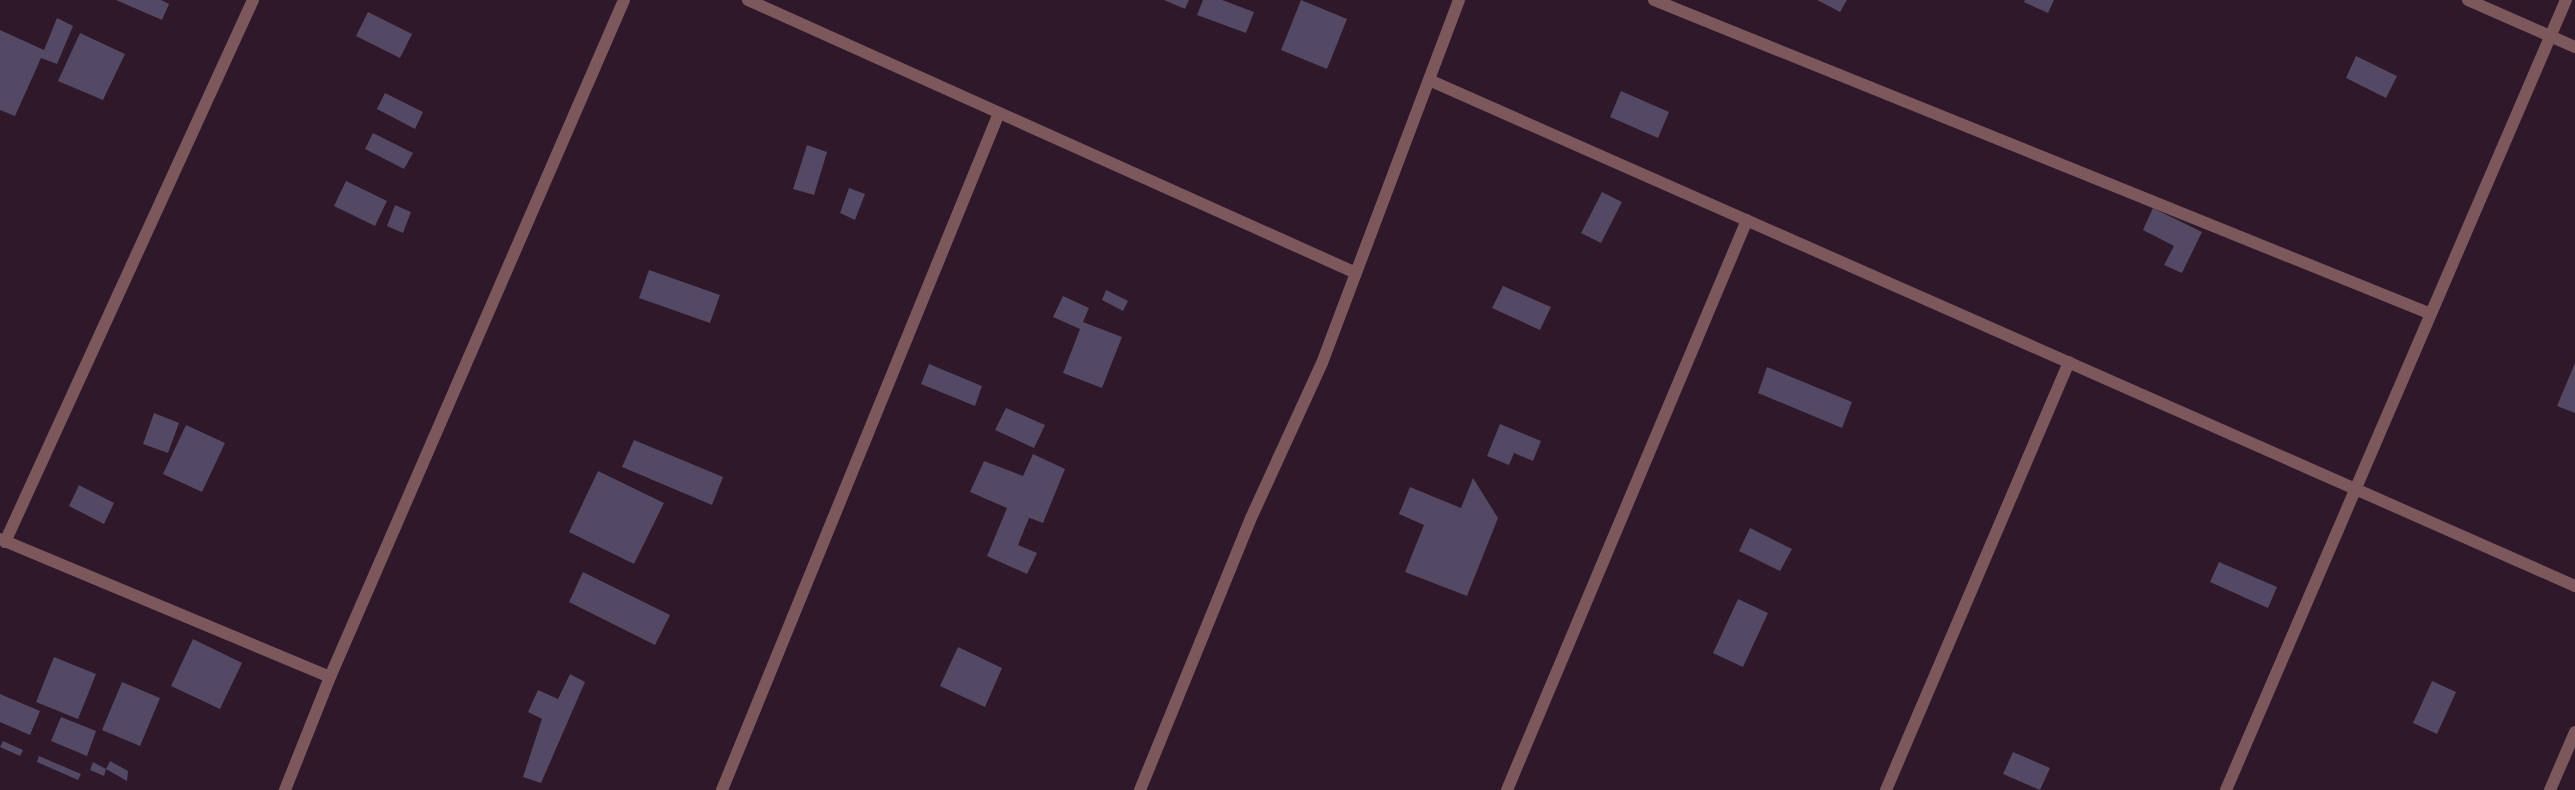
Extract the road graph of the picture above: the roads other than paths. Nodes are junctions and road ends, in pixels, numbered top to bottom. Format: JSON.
{"nodes":[{"id":1,"x":253,"y":0,"type":"edge"},
{"id":2,"x":624,"y":0,"type":"edge"},
{"id":3,"x":748,"y":0,"type":"edge"},
{"id":4,"x":1459,"y":0,"type":"edge"},
{"id":5,"x":1654,"y":0,"type":"edge"},
{"id":6,"x":2468,"y":0,"type":"edge"},
{"id":7,"x":2566,"y":0,"type":"edge"},
{"id":8,"x":2550,"y":36,"type":"junction"},
{"id":9,"x":2575,"y":47,"type":"edge"},
{"id":10,"x":1428,"y":80,"type":"junction"},
{"id":11,"x":999,"y":113,"type":"junction"},
{"id":12,"x":1747,"y":220,"type":"junction"},
{"id":13,"x":1356,"y":273,"type":"junction"},
{"id":14,"x":2431,"y":314,"type":"junction"},
{"id":15,"x":2069,"y":362,"type":"junction"},
{"id":16,"x":2356,"y":489,"type":"junction"},
{"id":17,"x":3,"y":540,"type":"edge"},
{"id":18,"x":2575,"y":586,"type":"edge"},
{"id":19,"x":330,"y":677,"type":"junction"},
{"id":20,"x":2575,"y":732,"type":"edge"},
{"id":21,"x":285,"y":790,"type":"edge"},
{"id":22,"x":722,"y":790,"type":"edge"},
{"id":23,"x":1140,"y":790,"type":"edge"},
{"id":24,"x":1508,"y":790,"type":"edge"},
{"id":25,"x":1886,"y":790,"type":"edge"},
{"id":26,"x":2226,"y":790,"type":"edge"},
{"id":27,"x":2550,"y":790,"type":"edge"}],
"edges":[{"from":1,"to":17,"type":"street"},
{"from":2,"to":19,"type":"street"},
{"from":3,"to":11,"type":"street"},
{"from":4,"to":10,"type":"street"},
{"from":5,"to":14,"type":"street"},
{"from":6,"to":8,"type":"street"},
{"from":7,"to":8,"type":"street"},
{"from":8,"to":9,"type":"street"},
{"from":8,"to":14,"type":"street"},
{"from":10,"to":12,"type":"street"},
{"from":10,"to":13,"type":"street"},
{"from":11,"to":13,"type":"street"},
{"from":11,"to":22,"type":"street"},
{"from":12,"to":15,"type":"street"},
{"from":12,"to":24,"type":"street"},
{"from":13,"to":23,"type":"street"},
{"from":14,"to":16,"type":"street"},
{"from":15,"to":16,"type":"street"},
{"from":15,"to":25,"type":"street"},
{"from":16,"to":18,"type":"street"},
{"from":16,"to":26,"type":"street"},
{"from":17,"to":19,"type":"street"},
{"from":19,"to":21,"type":"street"},
{"from":20,"to":27,"type":"street"}]}
